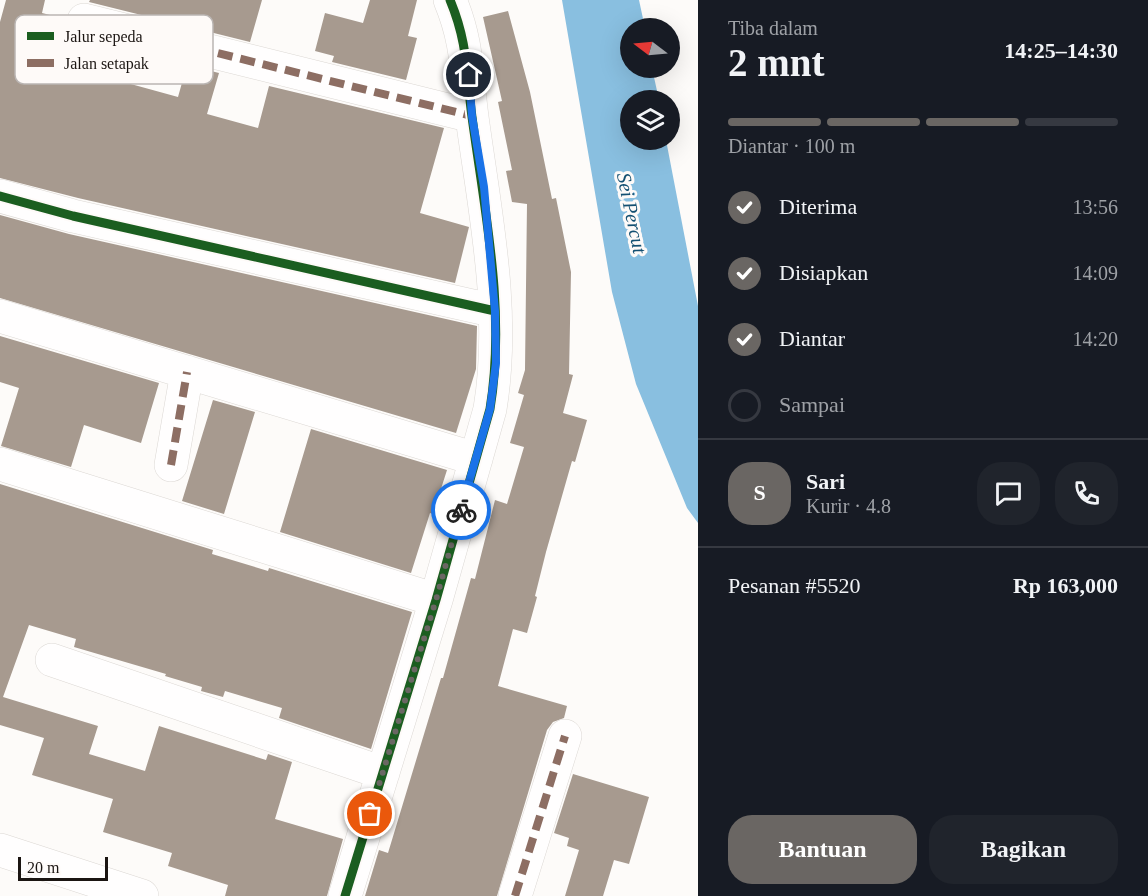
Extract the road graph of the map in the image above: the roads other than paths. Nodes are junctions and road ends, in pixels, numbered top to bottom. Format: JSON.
{"nodes":[{"id":1,"x":450,"y":0,"type":"edge"},
{"id":2,"x":213,"y":52,"type":"edge"},
{"id":3,"x":472,"y":116,"type":"junction"},
{"id":4,"x":0,"y":196,"type":"edge"},
{"id":5,"x":495,"y":311,"type":"junction"},
{"id":6,"x":0,"y":316,"type":"edge"},
{"id":7,"x":187,"y":372,"type":"junction"},
{"id":8,"x":476,"y":459,"type":"junction"},
{"id":9,"x":0,"y":464,"type":"edge"},
{"id":10,"x":171,"y":465,"type":"dead end"},
{"id":11,"x":436,"y":600,"type":"junction"},
{"id":12,"x":52,"y":660,"type":"dead end"},
{"id":13,"x":565,"y":736,"type":"dead end"},
{"id":14,"x":383,"y":773,"type":"junction"},
{"id":15,"x":0,"y":850,"type":"edge"},
{"id":16,"x":142,"y":896,"type":"edge"},
{"id":17,"x":345,"y":896,"type":"edge"},
{"id":18,"x":515,"y":896,"type":"edge"}],
"edges":[{"from":1,"to":3,"type":"street"},
{"from":2,"to":3,"type":"street"},
{"from":3,"to":5,"type":"street"},
{"from":4,"to":5,"type":"street"},
{"from":5,"to":8,"type":"street"},
{"from":6,"to":7,"type":"street"},
{"from":7,"to":8,"type":"street"},
{"from":7,"to":10,"type":"street"},
{"from":8,"to":11,"type":"street"},
{"from":9,"to":11,"type":"street"},
{"from":11,"to":14,"type":"street"},
{"from":12,"to":14,"type":"street"},
{"from":13,"to":18,"type":"street"},
{"from":14,"to":17,"type":"street"},
{"from":15,"to":16,"type":"street"}]}
